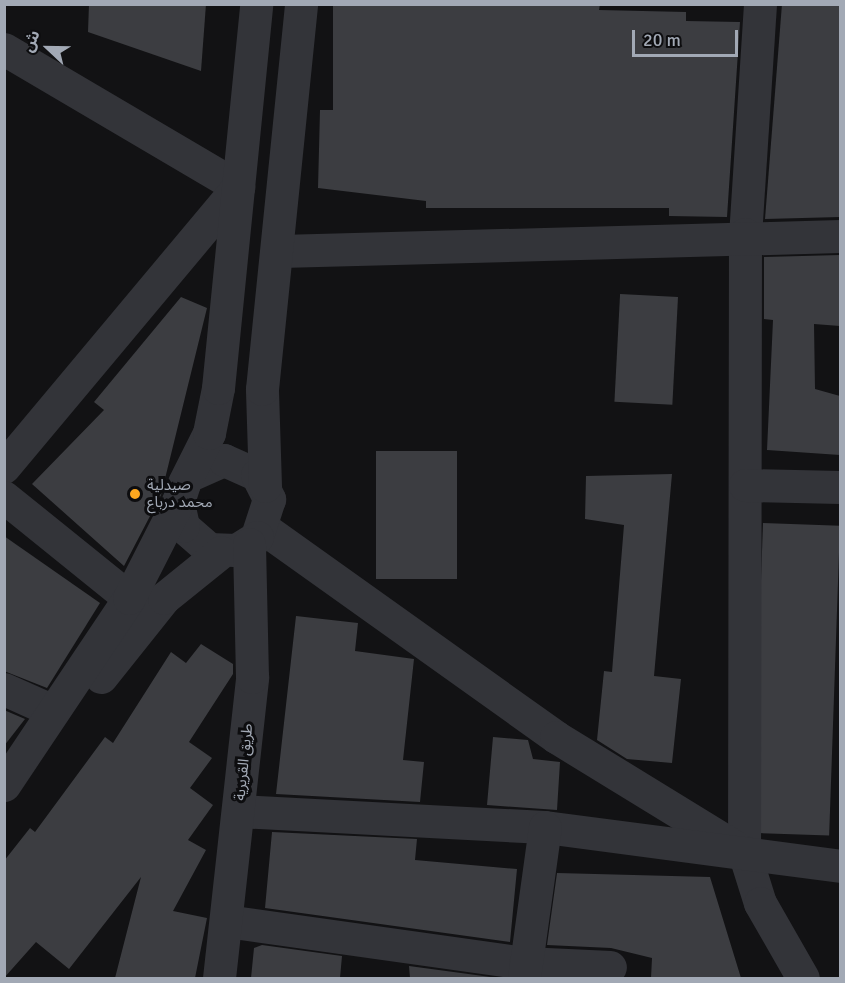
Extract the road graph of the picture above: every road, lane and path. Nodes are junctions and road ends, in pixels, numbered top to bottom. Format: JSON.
{"nodes":[{"id":1,"x":256,"y":4,"type":"edge"},
{"id":2,"x":301,"y":4,"type":"edge"},
{"id":3,"x":760,"y":4,"type":"edge"},
{"id":4,"x":4,"y":49,"type":"edge"},
{"id":5,"x":238,"y":187,"type":"junction"},
{"id":6,"x":745,"y":234,"type":"junction"},
{"id":7,"x":840,"y":236,"type":"edge"},
{"id":8,"x":280,"y":251,"type":"junction"},
{"id":9,"x":4,"y":467,"type":"edge"},
{"id":10,"x":745,"y":485,"type":"junction"},
{"id":11,"x":265,"y":486,"type":"junction"},
{"id":12,"x":840,"y":487,"type":"edge"},
{"id":13,"x":184,"y":488,"type":"junction"},
{"id":14,"x":4,"y":497,"type":"edge"},
{"id":15,"x":245,"y":541,"type":"junction"},
{"id":16,"x":129,"y":598,"type":"junction"},
{"id":17,"x":4,"y":688,"type":"edge"},
{"id":18,"x":51,"y":710,"type":"junction"},
{"id":19,"x":28,"y":754,"type":"junction"},
{"id":20,"x":4,"y":785,"type":"edge"},
{"id":21,"x":238,"y":811,"type":"junction"},
{"id":22,"x":545,"y":827,"type":"junction"},
{"id":23,"x":744,"y":852,"type":"junction"},
{"id":24,"x":840,"y":866,"type":"edge"},
{"id":25,"x":226,"y":921,"type":"junction"},
{"id":26,"x":610,"y":967,"type":"dead end"},
{"id":27,"x":524,"y":970,"type":"edge"},
{"id":28,"x":219,"y":978,"type":"edge"},
{"id":29,"x":803,"y":978,"type":"edge"}],
"edges":[{"from":1,"to":5,"type":"street"},
{"from":2,"to":8,"type":"street"},
{"from":3,"to":6,"type":"street"},
{"from":4,"to":5,"type":"street"},
{"from":5,"to":9,"type":"street"},
{"from":5,"to":13,"type":"street"},
{"from":6,"to":7,"type":"street"},
{"from":6,"to":8,"type":"street"},
{"from":6,"to":10,"type":"street"},
{"from":8,"to":11,"type":"street"},
{"from":10,"to":12,"type":"street"},
{"from":10,"to":23,"type":"street"},
{"from":11,"to":13,"type":"street"},
{"from":11,"to":15,"type":"street"},
{"from":13,"to":15,"type":"street"},
{"from":13,"to":16,"type":"street"},
{"from":14,"to":16,"type":"street"},
{"from":15,"to":19,"type":"street"},
{"from":15,"to":21,"type":"street","name":"طريق القريرية"},
{"from":15,"to":23,"type":"street"},
{"from":16,"to":18,"type":"street"},
{"from":17,"to":18,"type":"street"},
{"from":18,"to":19,"type":"street"},
{"from":19,"to":20,"type":"street"},
{"from":21,"to":22,"type":"street"},
{"from":21,"to":25,"type":"street","name":"طريق القريرية"},
{"from":22,"to":23,"type":"street"},
{"from":22,"to":27,"type":"street"},
{"from":23,"to":24,"type":"street"},
{"from":23,"to":29,"type":"street"},
{"from":25,"to":27,"type":"street"},
{"from":25,"to":28,"type":"street","name":"طريق القريرية"},
{"from":26,"to":27,"type":"street"}]}
